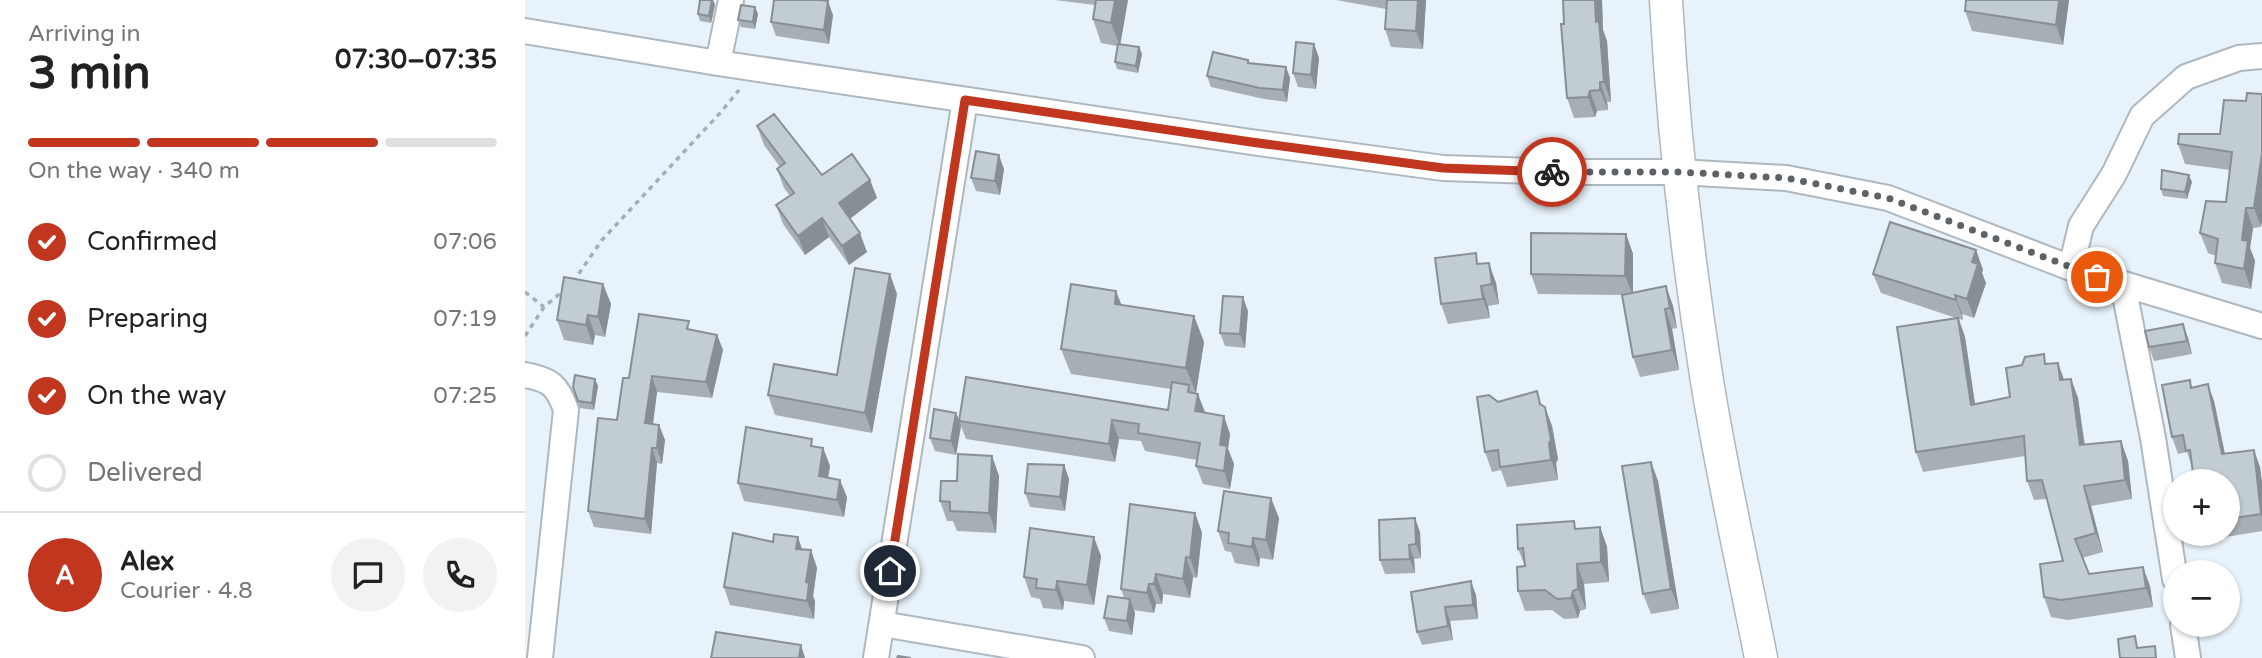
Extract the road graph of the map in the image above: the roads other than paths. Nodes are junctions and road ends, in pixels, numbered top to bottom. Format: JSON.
{"nodes":[{"id":1,"x":731,"y":0,"type":"edge"},
{"id":2,"x":1666,"y":0,"type":"edge"},
{"id":3,"x":525,"y":31,"type":"edge"},
{"id":4,"x":2262,"y":56,"type":"edge"},
{"id":5,"x":718,"y":64,"type":"junction"},
{"id":6,"x":965,"y":100,"type":"junction"},
{"id":7,"x":1679,"y":172,"type":"junction"},
{"id":8,"x":2071,"y":268,"type":"junction"},
{"id":9,"x":2123,"y":285,"type":"junction"},
{"id":10,"x":2262,"y":326,"type":"edge"},
{"id":11,"x":525,"y":375,"type":"edge"},
{"id":12,"x":2172,"y":560,"type":"edge"},
{"id":13,"x":882,"y":624,"type":"junction"},
{"id":14,"x":2185,"y":637,"type":"edge"},
{"id":15,"x":540,"y":658,"type":"edge"},
{"id":16,"x":876,"y":658,"type":"edge"},
{"id":17,"x":1082,"y":658,"type":"edge"},
{"id":18,"x":1761,"y":658,"type":"edge"},
{"id":19,"x":2188,"y":658,"type":"edge"}],
"edges":[{"from":1,"to":5,"type":"street"},
{"from":2,"to":7,"type":"main road"},
{"from":3,"to":5,"type":"street"},
{"from":4,"to":8,"type":"street"},
{"from":5,"to":6,"type":"street"},
{"from":6,"to":7,"type":"street"},
{"from":6,"to":13,"type":"street"},
{"from":7,"to":8,"type":"street"},
{"from":7,"to":18,"type":"main road"},
{"from":8,"to":9,"type":"street"},
{"from":9,"to":10,"type":"street"},
{"from":9,"to":12,"type":"street"},
{"from":11,"to":15,"type":"street"},
{"from":13,"to":16,"type":"street"},
{"from":13,"to":17,"type":"street"},
{"from":14,"to":19,"type":"street"}]}
